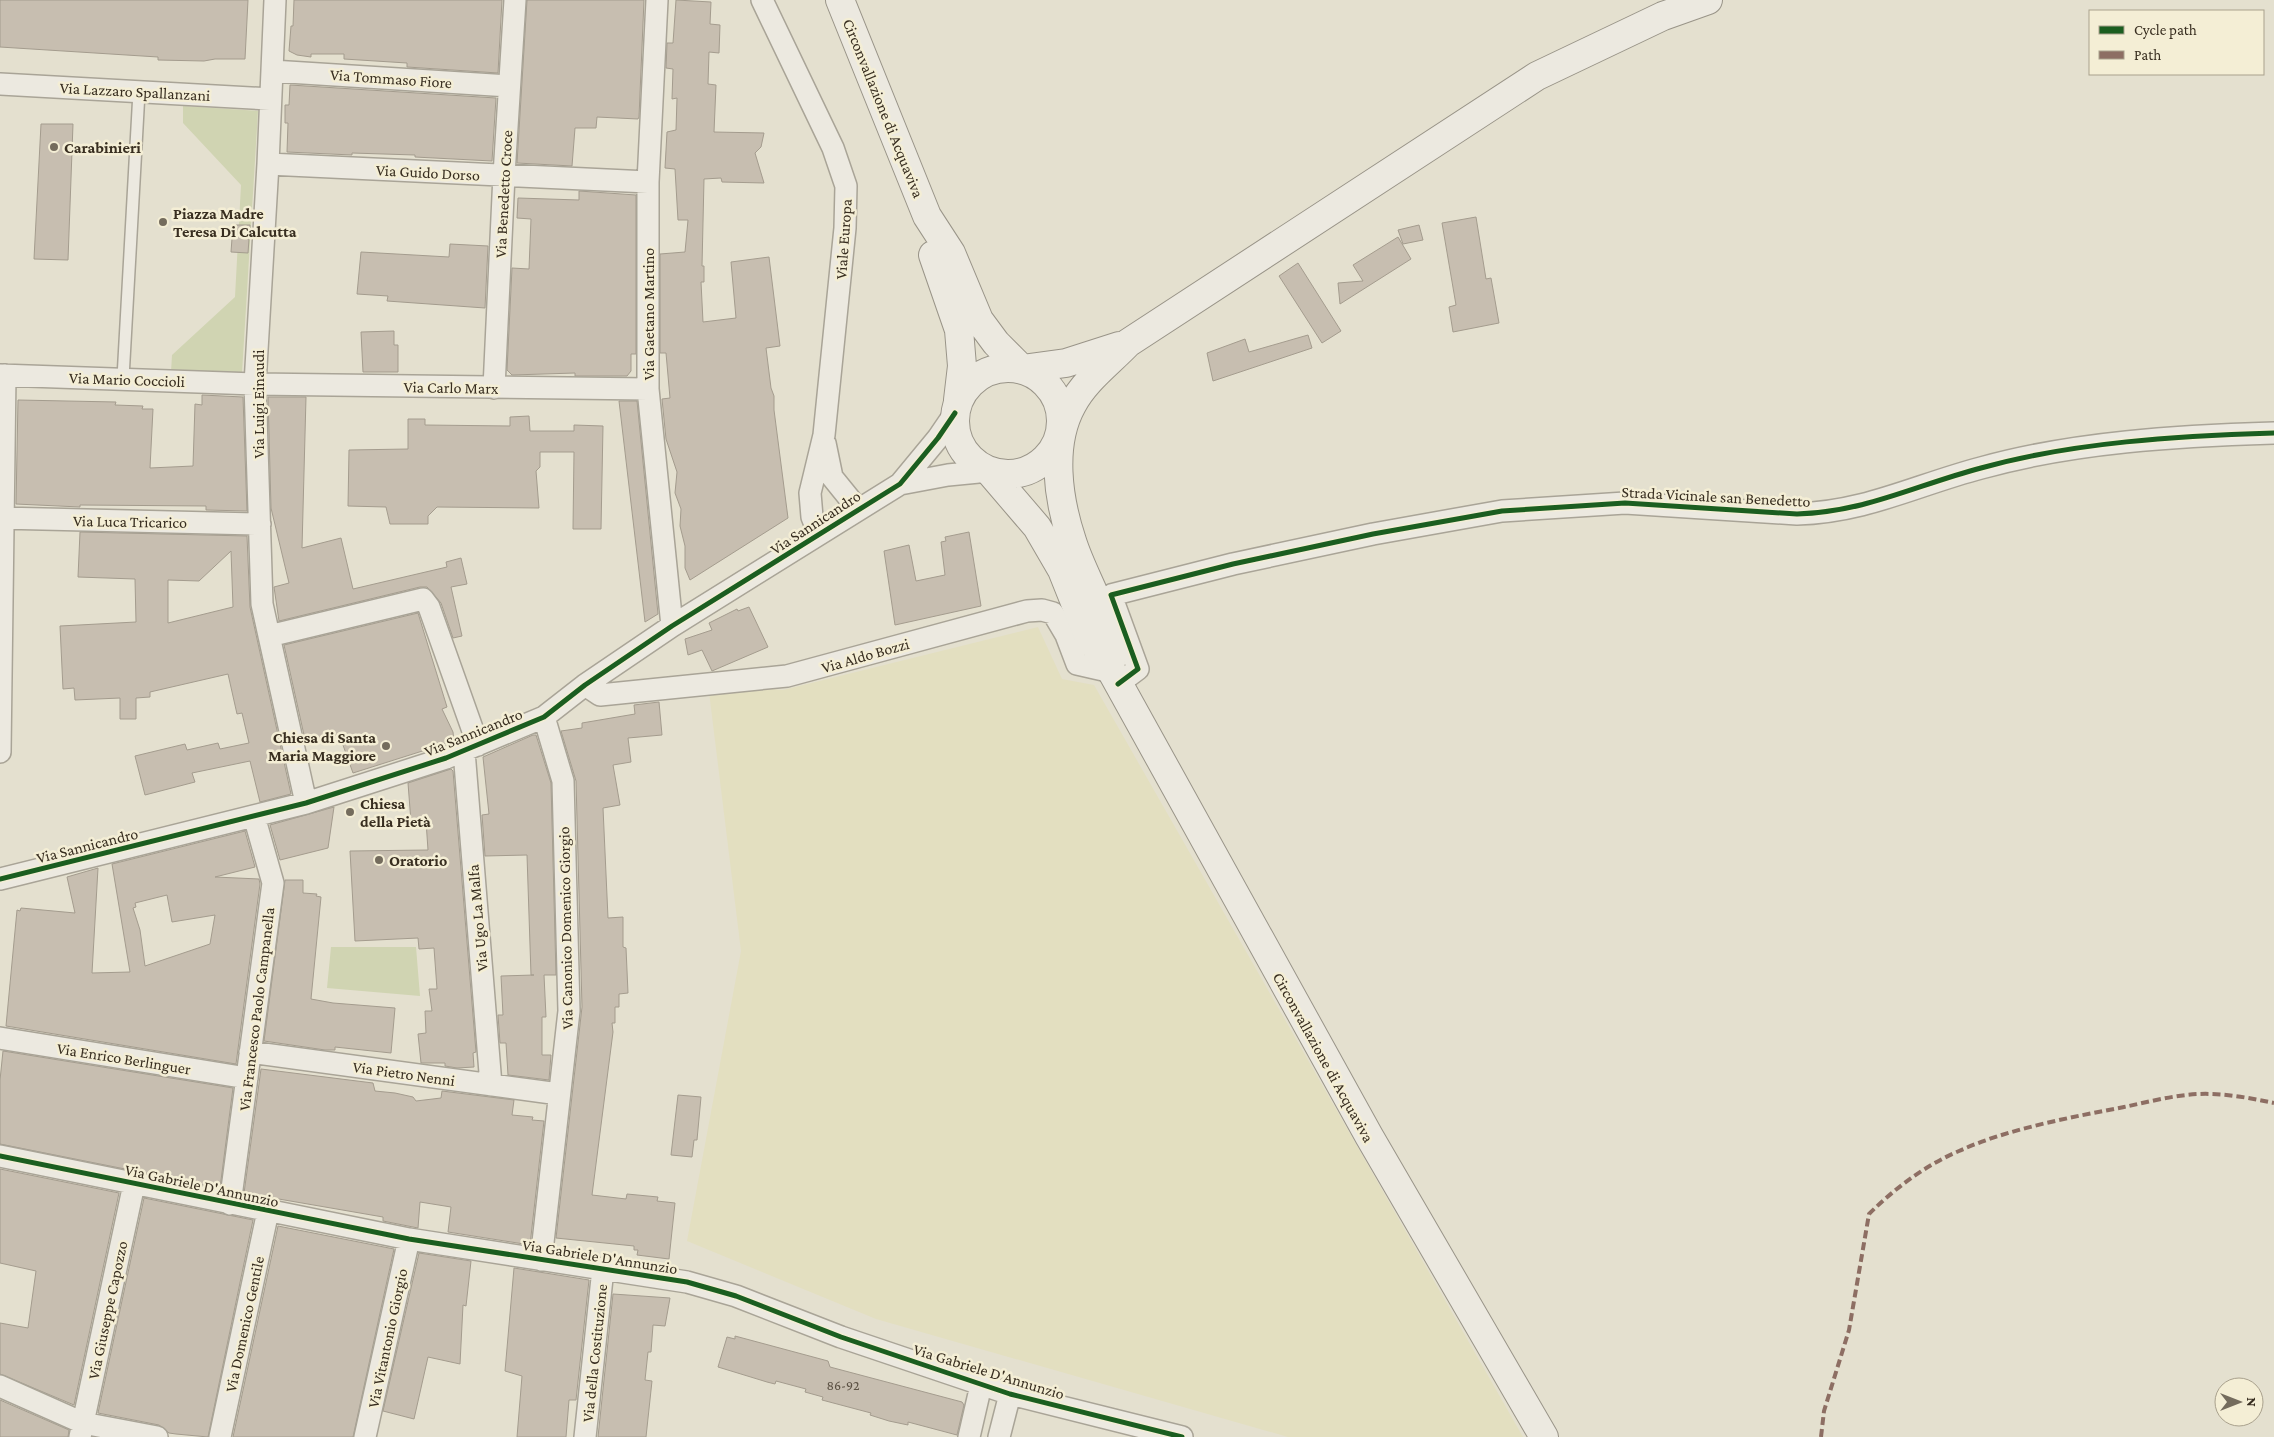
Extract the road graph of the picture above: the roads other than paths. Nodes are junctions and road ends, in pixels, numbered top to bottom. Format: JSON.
{"nodes":[{"id":1,"x":275,"y":0,"type":"edge"},
{"id":2,"x":515,"y":0,"type":"edge"},
{"id":3,"x":657,"y":0,"type":"edge"},
{"id":4,"x":762,"y":0,"type":"edge"},
{"id":5,"x":840,"y":0,"type":"edge"},
{"id":6,"x":1708,"y":0,"type":"edge"},
{"id":7,"x":272,"y":70,"type":"junction"},
{"id":8,"x":0,"y":84,"type":"edge"},
{"id":9,"x":510,"y":86,"type":"junction"},
{"id":10,"x":139,"y":92,"type":"junction"},
{"id":11,"x":270,"y":99,"type":"junction"},
{"id":12,"x":268,"y":164,"type":"junction"},
{"id":13,"x":504,"y":175,"type":"junction"},
{"id":14,"x":648,"y":182,"type":"junction"},
{"id":15,"x":927,"y":216,"type":"junction"},
{"id":16,"x":1128,"y":343,"type":"junction"},
{"id":17,"x":1022,"y":369,"type":"junction"},
{"id":18,"x":2,"y":375,"type":"edge"},
{"id":19,"x":123,"y":378,"type":"junction"},
{"id":20,"x":254,"y":384,"type":"junction"},
{"id":21,"x":494,"y":388,"type":"junction"},
{"id":22,"x":648,"y":389,"type":"junction"},
{"id":23,"x":957,"y":407,"type":"junction"},
{"id":24,"x":1061,"y":429,"type":"junction"},
{"id":25,"x":2274,"y":433,"type":"edge"},
{"id":26,"x":824,"y":435,"type":"junction"},
{"id":27,"x":990,"y":471,"type":"junction"},
{"id":28,"x":900,"y":484,"type":"junction"},
{"id":29,"x":858,"y":509,"type":"junction"},
{"id":30,"x":2,"y":518,"type":"edge"},
{"id":31,"x":260,"y":524,"type":"junction"},
{"id":32,"x":819,"y":534,"type":"junction"},
{"id":33,"x":672,"y":626,"type":"junction"},
{"id":34,"x":269,"y":636,"type":"junction"},
{"id":35,"x":1,"y":653,"type":"edge"},
{"id":36,"x":1115,"y":678,"type":"junction"},
{"id":37,"x":585,"y":686,"type":"junction"},
{"id":38,"x":544,"y":717,"type":"junction"},
{"id":39,"x":471,"y":748,"type":"junction"},
{"id":40,"x":0,"y":752,"type":"edge"},
{"id":41,"x":306,"y":803,"type":"junction"},
{"id":42,"x":254,"y":816,"type":"junction"},
{"id":43,"x":0,"y":879,"type":"edge"},
{"id":44,"x":0,"y":1038,"type":"edge"},
{"id":45,"x":250,"y":1052,"type":"junction"},
{"id":46,"x":247,"y":1078,"type":"junction"},
{"id":47,"x":491,"y":1085,"type":"junction"},
{"id":48,"x":559,"y":1094,"type":"junction"},
{"id":49,"x":0,"y":1156,"type":"edge"},
{"id":50,"x":134,"y":1184,"type":"junction"},
{"id":51,"x":230,"y":1204,"type":"junction"},
{"id":52,"x":268,"y":1211,"type":"junction"},
{"id":53,"x":409,"y":1238,"type":"junction"},
{"id":54,"x":541,"y":1260,"type":"junction"},
{"id":55,"x":603,"y":1270,"type":"junction"},
{"id":56,"x":982,"y":1385,"type":"junction"},
{"id":57,"x":0,"y":1386,"type":"edge"},
{"id":58,"x":1010,"y":1394,"type":"junction"},
{"id":59,"x":82,"y":1430,"type":"edge"},
{"id":60,"x":157,"y":1437,"type":"edge"},
{"id":61,"x":220,"y":1437,"type":"edge"},
{"id":62,"x":366,"y":1437,"type":"edge"},
{"id":63,"x":585,"y":1437,"type":"edge"},
{"id":64,"x":969,"y":1437,"type":"edge"},
{"id":65,"x":999,"y":1437,"type":"edge"},
{"id":66,"x":1182,"y":1437,"type":"edge"},
{"id":67,"x":1544,"y":1437,"type":"edge"}],
"edges":[{"from":1,"to":7,"type":"street","name":"Via Luigi Einaudi"},
{"from":2,"to":9,"type":"street","name":"Via Benedetto Croce"},
{"from":3,"to":14,"type":"street","name":"Via Gaetano Martino"},
{"from":4,"to":26,"type":"street","name":"Viale Europa"},
{"from":5,"to":15,"type":"main road","name":"Circonvallazione di Acquaviva"},
{"from":6,"to":16,"type":"main road"},
{"from":7,"to":9,"type":"street","name":"Via Tommaso Fiore"},
{"from":7,"to":11,"type":"street","name":"Via Luigi Einaudi"},
{"from":8,"to":10,"type":"street","name":"Via Lazzaro Spallanzani"},
{"from":9,"to":13,"type":"street","name":"Via Benedetto Croce"},
{"from":10,"to":11,"type":"street","name":"Via Lazzaro Spallanzani"},
{"from":10,"to":19,"type":"lane"},
{"from":11,"to":12,"type":"street","name":"Via Luigi Einaudi"},
{"from":12,"to":13,"type":"street","name":"Via Guido Dorso"},
{"from":12,"to":20,"type":"street","name":"Via Luigi Einaudi"},
{"from":13,"to":14,"type":"street","name":"Via Guido Dorso"},
{"from":13,"to":21,"type":"street","name":"Via Benedetto Croce"},
{"from":14,"to":22,"type":"street","name":"Via Gaetano Martino"},
{"from":15,"to":17,"type":"main road"},
{"from":15,"to":23,"type":"main road"},
{"from":16,"to":17,"type":"main road"},
{"from":16,"to":24,"type":"main road"},
{"from":17,"to":23,"type":"main road"},
{"from":17,"to":24,"type":"main road"},
{"from":18,"to":19,"type":"street","name":"Via Mario Coccioli"},
{"from":18,"to":30,"type":"street"},
{"from":19,"to":20,"type":"street","name":"Via Mario Coccioli"},
{"from":20,"to":21,"type":"street","name":"Via Carlo Marx"},
{"from":20,"to":31,"type":"street","name":"Via Luigi Einaudi"},
{"from":21,"to":22,"type":"street","name":"Via Carlo Marx"},
{"from":22,"to":33,"type":"street","name":"Via Gaetano Martino"},
{"from":23,"to":27,"type":"main road"},
{"from":23,"to":28,"type":"street"},
{"from":24,"to":27,"type":"main road"},
{"from":24,"to":36,"type":"main road"},
{"from":25,"to":36,"type":"street","name":"Strada Vicinale san Benedetto"},
{"from":26,"to":29,"type":"street","name":"Viale Europa"},
{"from":26,"to":32,"type":"street","name":"Viale Europa"},
{"from":27,"to":28,"type":"street"},
{"from":27,"to":36,"type":"main road","name":"Circonvallazione di Acquaviva"},
{"from":28,"to":29,"type":"street","name":"Via Sannicandro"},
{"from":29,"to":32,"type":"street","name":"Via Sannicandro"},
{"from":30,"to":31,"type":"street","name":"Via Luca Tricarico"},
{"from":30,"to":35,"type":"street"},
{"from":31,"to":34,"type":"street","name":"Via Luigi Einaudi"},
{"from":32,"to":33,"type":"street","name":"Via Sannicandro"},
{"from":33,"to":37,"type":"street","name":"Via Sannicandro"},
{"from":34,"to":39,"type":"street","name":"Via Ugo La Malfa"},
{"from":34,"to":41,"type":"street","name":"Via Luigi Einaudi"},
{"from":35,"to":40,"type":"street"},
{"from":36,"to":37,"type":"street","name":"Via Aldo Bozzi"},
{"from":36,"to":67,"type":"main road","name":"Circonvallazione di Acquaviva"},
{"from":37,"to":38,"type":"street","name":"Via Sannicandro"},
{"from":38,"to":39,"type":"street","name":"Via Sannicandro"},
{"from":38,"to":48,"type":"street","name":"Via Canonico Domenico Giorgio"},
{"from":39,"to":41,"type":"street","name":"Via Sannicandro"},
{"from":39,"to":47,"type":"street","name":"Via Ugo La Malfa"},
{"from":41,"to":42,"type":"street","name":"Via Sannicandro"},
{"from":42,"to":43,"type":"street","name":"Via Sannicandro"},
{"from":42,"to":45,"type":"street","name":"Via Francesco Paolo Campanella"},
{"from":44,"to":46,"type":"street","name":"Via Enrico Berlinguer"},
{"from":45,"to":46,"type":"street","name":"Via Francesco Paolo Campanella"},
{"from":45,"to":47,"type":"street","name":"Via Pietro Nenni"},
{"from":46,"to":51,"type":"street","name":"Via Francesco Paolo Campanella"},
{"from":47,"to":48,"type":"street","name":"Via Pietro Nenni"},
{"from":48,"to":54,"type":"street","name":"Via Canonico Domenico Giorgio"},
{"from":49,"to":50,"type":"street","name":"Via Gabriele D'Annunzio"},
{"from":50,"to":51,"type":"street","name":"Via Gabriele D'Annunzio"},
{"from":50,"to":59,"type":"street","name":"Via Giuseppe Capozzo"},
{"from":51,"to":52,"type":"street","name":"Via Gabriele D'Annunzio"},
{"from":52,"to":53,"type":"street","name":"Via Gabriele D'Annunzio"},
{"from":52,"to":61,"type":"street","name":"Via Domenico Gentile"},
{"from":53,"to":54,"type":"street","name":"Via Gabriele D'Annunzio"},
{"from":53,"to":62,"type":"street","name":"Via Vitantonio Giorgio"},
{"from":54,"to":55,"type":"street","name":"Via Gabriele D'Annunzio"},
{"from":55,"to":56,"type":"street","name":"Via Gabriele D'Annunzio"},
{"from":55,"to":63,"type":"street","name":"Via della Costituzione"},
{"from":56,"to":58,"type":"street","name":"Via Gabriele D'Annunzio"},
{"from":56,"to":64,"type":"street"},
{"from":57,"to":59,"type":"street"},
{"from":58,"to":65,"type":"street"},
{"from":58,"to":66,"type":"street","name":"Via Gabriele D'Annunzio"},
{"from":59,"to":60,"type":"street"}]}
